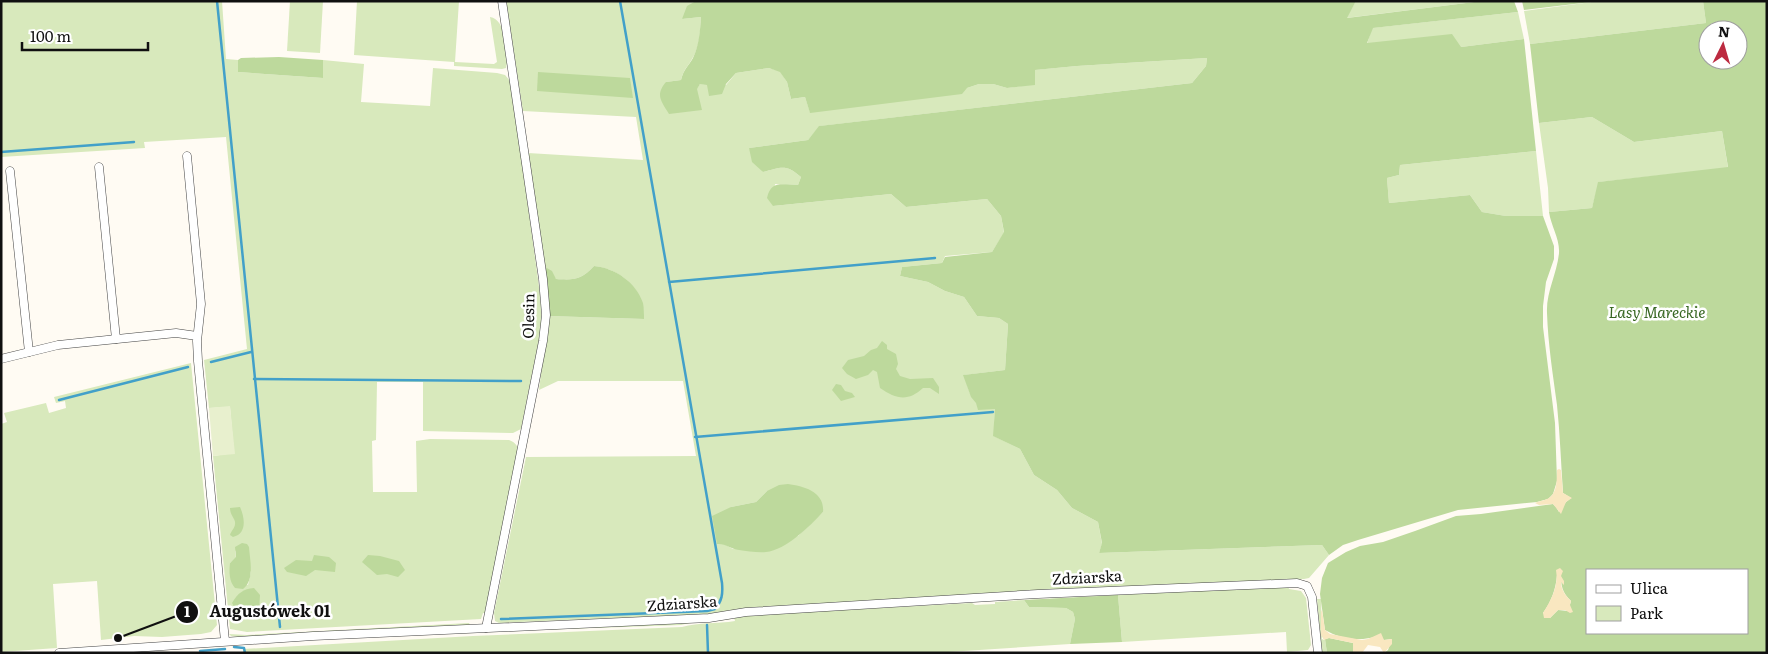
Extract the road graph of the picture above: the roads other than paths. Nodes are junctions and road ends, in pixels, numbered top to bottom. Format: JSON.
{"nodes":[{"id":1,"x":502,"y":1,"type":"edge"},
{"id":2,"x":187,"y":156,"type":"dead end"},
{"id":3,"x":99,"y":166,"type":"dead end"},
{"id":4,"x":10,"y":171,"type":"dead end"},
{"id":5,"x":197,"y":336,"type":"junction"},
{"id":6,"x":116,"y":339,"type":"junction"},
{"id":7,"x":29,"y":352,"type":"junction"},
{"id":8,"x":1,"y":359,"type":"edge"},
{"id":9,"x":486,"y":628,"type":"junction"},
{"id":10,"x":225,"y":641,"type":"junction"},
{"id":11,"x":184,"y":644,"type":"junction"},
{"id":12,"x":59,"y":653,"type":"edge"},
{"id":13,"x":185,"y":653,"type":"edge"},
{"id":14,"x":1318,"y":653,"type":"edge"}],
"edges":[{"from":1,"to":9,"type":"street","name":"Olesin"},
{"from":2,"to":5,"type":"street"},
{"from":3,"to":6,"type":"street"},
{"from":4,"to":7,"type":"street"},
{"from":5,"to":6,"type":"street"},
{"from":5,"to":10,"type":"street"},
{"from":6,"to":7,"type":"street"},
{"from":7,"to":8,"type":"street"},
{"from":9,"to":10,"type":"street","name":"Zdziarska"},
{"from":9,"to":14,"type":"street","name":"Zdziarska"},
{"from":10,"to":11,"type":"street","name":"Zdziarska"},
{"from":11,"to":12,"type":"street","name":"Zdziarska"},
{"from":11,"to":13,"type":"street"}]}
